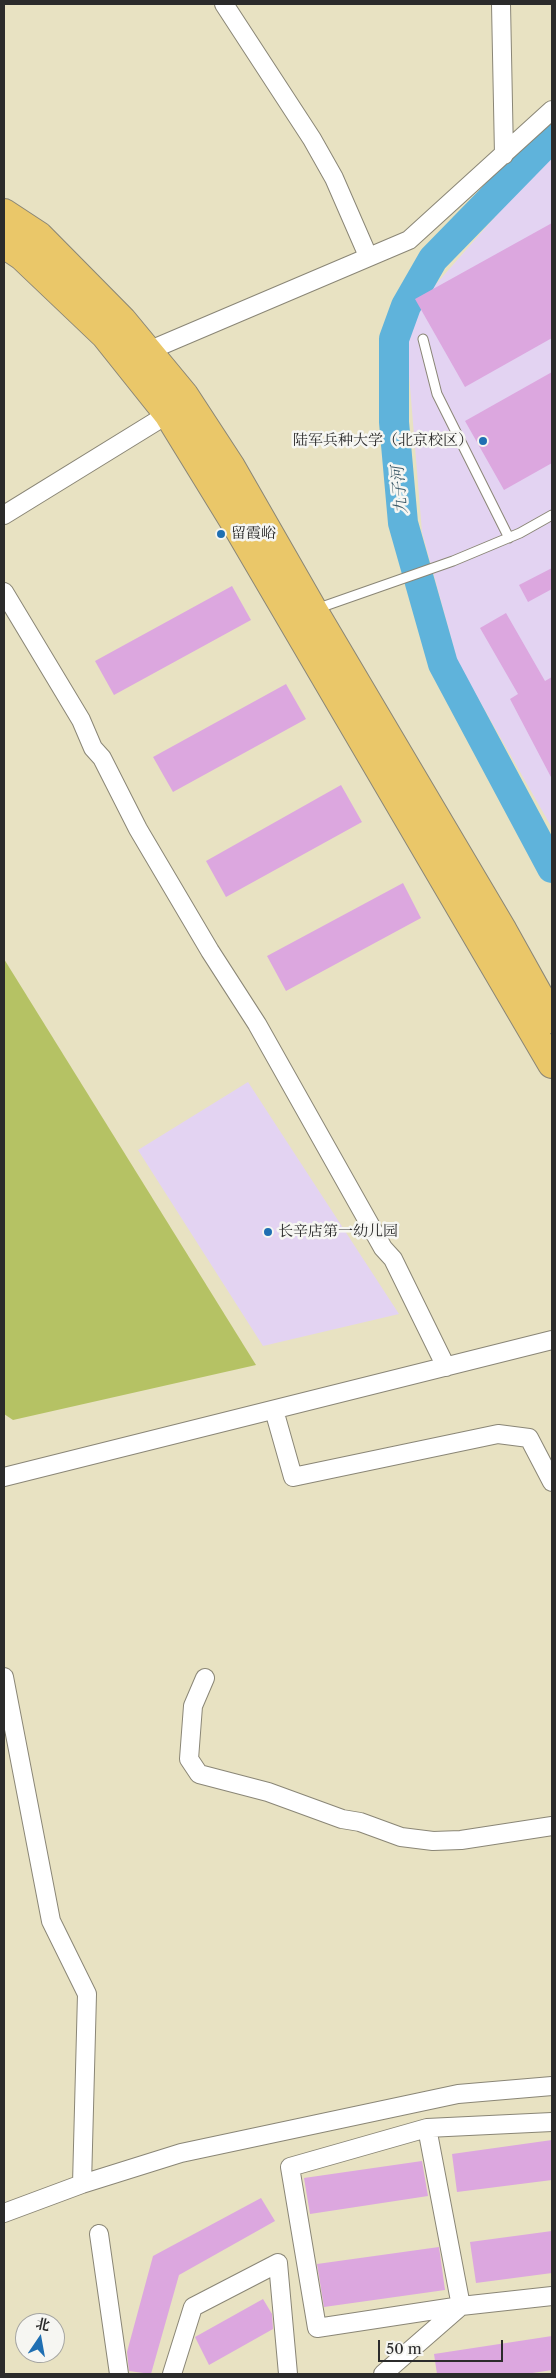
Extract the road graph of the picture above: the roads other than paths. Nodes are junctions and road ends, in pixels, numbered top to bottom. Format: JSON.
{"nodes":[{"id":1,"x":224,"y":4,"type":"edge"},
{"id":2,"x":501,"y":4,"type":"edge"},
{"id":3,"x":552,"y":110,"type":"edge"},
{"id":4,"x":504,"y":154,"type":"junction"},
{"id":5,"x":4,"y":213,"type":"edge"},
{"id":6,"x":4,"y":244,"type":"edge"},
{"id":7,"x":368,"y":256,"type":"junction"},
{"id":8,"x":423,"y":339,"type":"dead end"},
{"id":9,"x":148,"y":351,"type":"junction"},
{"id":10,"x":168,"y":414,"type":"junction"},
{"id":11,"x":4,"y":515,"type":"edge"},
{"id":12,"x":552,"y":515,"type":"edge"},
{"id":13,"x":509,"y":538,"type":"junction"},
{"id":14,"x":4,"y":592,"type":"edge"},
{"id":15,"x":313,"y":610,"type":"junction"},
{"id":16,"x":552,"y":1019,"type":"edge"},
{"id":17,"x":552,"y":1064,"type":"edge"},
{"id":18,"x":552,"y":1340,"type":"edge"},
{"id":19,"x":446,"y":1367,"type":"junction"},
{"id":20,"x":274,"y":1410,"type":"junction"},
{"id":21,"x":4,"y":1477,"type":"edge"},
{"id":22,"x":552,"y":1482,"type":"edge"},
{"id":23,"x":4,"y":1677,"type":"edge"},
{"id":24,"x":205,"y":1678,"type":"dead end"},
{"id":25,"x":9,"y":1734,"type":"edge"},
{"id":26,"x":552,"y":1826,"type":"edge"},
{"id":27,"x":552,"y":2086,"type":"edge"},
{"id":28,"x":552,"y":2122,"type":"edge"},
{"id":29,"x":427,"y":2128,"type":"junction"},
{"id":30,"x":82,"y":2184,"type":"junction"},
{"id":31,"x":4,"y":2212,"type":"edge"},
{"id":32,"x":99,"y":2234,"type":"dead end"},
{"id":33,"x":552,"y":2296,"type":"edge"},
{"id":34,"x":461,"y":2306,"type":"junction"},
{"id":35,"x":119,"y":2374,"type":"edge"},
{"id":36,"x":172,"y":2374,"type":"edge"},
{"id":37,"x":288,"y":2374,"type":"edge"},
{"id":38,"x":383,"y":2374,"type":"edge"}],
"edges":[{"from":1,"to":7,"type":"street"},
{"from":2,"to":4,"type":"street"},
{"from":3,"to":4,"type":"street"},
{"from":4,"to":7,"type":"street"},
{"from":5,"to":9,"type":"main road"},
{"from":6,"to":10,"type":"main road"},
{"from":7,"to":9,"type":"street"},
{"from":8,"to":13,"type":"lane"},
{"from":9,"to":15,"type":"main road"},
{"from":10,"to":11,"type":"street"},
{"from":10,"to":17,"type":"main road"},
{"from":12,"to":13,"type":"lane"},
{"from":13,"to":15,"type":"lane"},
{"from":14,"to":19,"type":"street"},
{"from":15,"to":16,"type":"main road"},
{"from":18,"to":19,"type":"street"},
{"from":19,"to":20,"type":"street"},
{"from":20,"to":21,"type":"street"},
{"from":20,"to":22,"type":"street"},
{"from":23,"to":25,"type":"street"},
{"from":24,"to":26,"type":"street"},
{"from":25,"to":30,"type":"street"},
{"from":27,"to":30,"type":"street"},
{"from":28,"to":29,"type":"street"},
{"from":29,"to":34,"type":"street"},
{"from":29,"to":34,"type":"street"},
{"from":30,"to":31,"type":"street"},
{"from":32,"to":35,"type":"street"},
{"from":33,"to":34,"type":"street"},
{"from":34,"to":38,"type":"street"},
{"from":36,"to":37,"type":"street"}]}
